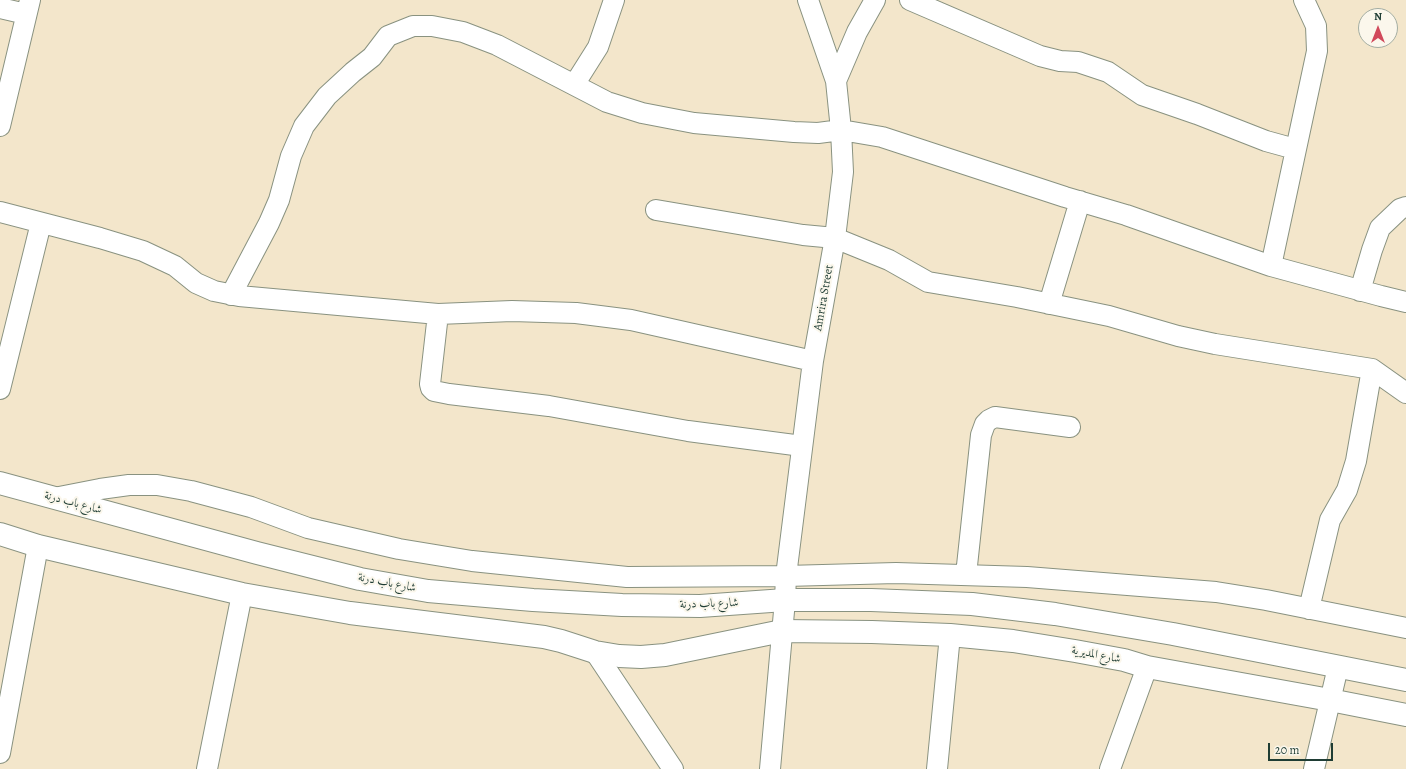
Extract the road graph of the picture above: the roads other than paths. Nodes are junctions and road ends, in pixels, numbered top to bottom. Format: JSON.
{"nodes":[{"id":1,"x":614,"y":0,"type":"edge"},
{"id":2,"x":808,"y":0,"type":"edge"},
{"id":3,"x":875,"y":0,"type":"edge"},
{"id":4,"x":910,"y":0,"type":"edge"},
{"id":5,"x":1304,"y":0,"type":"edge"},
{"id":6,"x":28,"y":7,"type":"edge"},
{"id":7,"x":0,"y":8,"type":"edge"},
{"id":8,"x":836,"y":81,"type":"junction"},
{"id":9,"x":574,"y":85,"type":"junction"},
{"id":10,"x":0,"y":126,"type":"edge"},
{"id":11,"x":841,"y":130,"type":"junction"},
{"id":12,"x":1295,"y":149,"type":"junction"},
{"id":13,"x":1080,"y":201,"type":"junction"},
{"id":14,"x":1406,"y":207,"type":"edge"},
{"id":15,"x":656,"y":210,"type":"dead end"},
{"id":16,"x":0,"y":212,"type":"edge"},
{"id":17,"x":42,"y":223,"type":"junction"},
{"id":18,"x":835,"y":238,"type":"junction"},
{"id":19,"x":1271,"y":266,"type":"junction"},
{"id":20,"x":1360,"y":291,"type":"junction"},
{"id":21,"x":231,"y":295,"type":"junction"},
{"id":22,"x":1406,"y":302,"type":"edge"},
{"id":23,"x":1049,"y":304,"type":"junction"},
{"id":24,"x":438,"y":314,"type":"junction"},
{"id":25,"x":813,"y":361,"type":"junction"},
{"id":26,"x":1372,"y":368,"type":"junction"},
{"id":27,"x":0,"y":389,"type":"edge"},
{"id":28,"x":1406,"y":393,"type":"edge"},
{"id":29,"x":1070,"y":427,"type":"dead end"},
{"id":30,"x":802,"y":446,"type":"junction"},
{"id":31,"x":0,"y":483,"type":"edge"},
{"id":32,"x":54,"y":498,"type":"junction"},
{"id":33,"x":0,"y":534,"type":"edge"},
{"id":34,"x":38,"y":546,"type":"junction"},
{"id":35,"x":966,"y":575,"type":"junction"},
{"id":36,"x":786,"y":576,"type":"junction"},
{"id":37,"x":242,"y":594,"type":"junction"},
{"id":38,"x":785,"y":600,"type":"junction"},
{"id":39,"x":1308,"y":609,"type":"junction"},
{"id":40,"x":1406,"y":628,"type":"edge"},
{"id":41,"x":782,"y":631,"type":"junction"},
{"id":42,"x":950,"y":635,"type":"junction"},
{"id":43,"x":595,"y":652,"type":"junction"},
{"id":44,"x":1147,"y":667,"type":"junction"},
{"id":45,"x":1338,"y":667,"type":"junction"},
{"id":46,"x":1406,"y":680,"type":"edge"},
{"id":47,"x":1330,"y":700,"type":"junction"},
{"id":48,"x":1406,"y":715,"type":"edge"},
{"id":49,"x":0,"y":753,"type":"edge"},
{"id":50,"x":207,"y":769,"type":"edge"},
{"id":51,"x":673,"y":769,"type":"edge"},
{"id":52,"x":770,"y":769,"type":"edge"},
{"id":53,"x":937,"y":769,"type":"edge"},
{"id":54,"x":1110,"y":769,"type":"edge"},
{"id":55,"x":1314,"y":769,"type":"edge"}],
"edges":[{"from":1,"to":9,"type":"street"},
{"from":2,"to":8,"type":"street","name":"Amrira Street"},
{"from":3,"to":8,"type":"street"},
{"from":4,"to":12,"type":"street"},
{"from":5,"to":12,"type":"street"},
{"from":6,"to":7,"type":"street"},
{"from":6,"to":10,"type":"street"},
{"from":8,"to":11,"type":"street","name":"Amrira Street"},
{"from":9,"to":11,"type":"street"},
{"from":9,"to":21,"type":"street"},
{"from":11,"to":13,"type":"street"},
{"from":11,"to":18,"type":"street","name":"Amrira Street"},
{"from":12,"to":19,"type":"street"},
{"from":13,"to":19,"type":"street"},
{"from":13,"to":23,"type":"street"},
{"from":14,"to":20,"type":"street"},
{"from":15,"to":18,"type":"street"},
{"from":16,"to":17,"type":"street"},
{"from":17,"to":21,"type":"street"},
{"from":17,"to":27,"type":"street"},
{"from":18,"to":23,"type":"street"},
{"from":18,"to":25,"type":"street","name":"Amrira Street"},
{"from":19,"to":20,"type":"street"},
{"from":20,"to":22,"type":"street"},
{"from":21,"to":24,"type":"street"},
{"from":23,"to":26,"type":"street"},
{"from":24,"to":25,"type":"street"},
{"from":24,"to":30,"type":"street"},
{"from":25,"to":30,"type":"street","name":"Amrira Street"},
{"from":26,"to":28,"type":"street"},
{"from":26,"to":39,"type":"street"},
{"from":29,"to":35,"type":"street"},
{"from":30,"to":36,"type":"street","name":"Amrira Street"},
{"from":31,"to":32,"type":"main road","name":"شارع باب درنة"},
{"from":32,"to":36,"type":"street"},
{"from":32,"to":38,"type":"main road","name":"شارع باب درنة"},
{"from":33,"to":34,"type":"main road"},
{"from":34,"to":37,"type":"main road"},
{"from":34,"to":49,"type":"street"},
{"from":35,"to":36,"type":"street"},
{"from":35,"to":39,"type":"street"},
{"from":36,"to":38,"type":"street","name":"Amrira Street"},
{"from":37,"to":43,"type":"main road"},
{"from":37,"to":50,"type":"street"},
{"from":38,"to":41,"type":"street","name":"Amrira Street"},
{"from":38,"to":45,"type":"main road"},
{"from":39,"to":40,"type":"street"},
{"from":41,"to":42,"type":"main road","name":"شارع المديرية"},
{"from":41,"to":43,"type":"main road"},
{"from":41,"to":52,"type":"street","name":"Amrira Street"},
{"from":42,"to":44,"type":"main road","name":"شارع المديرية"},
{"from":42,"to":53,"type":"street"},
{"from":43,"to":51,"type":"street"},
{"from":44,"to":47,"type":"main road","name":"شارع المديرية"},
{"from":44,"to":54,"type":"street"},
{"from":45,"to":46,"type":"main road"},
{"from":45,"to":47,"type":"street"},
{"from":47,"to":48,"type":"main road","name":"شارع المديرية"},
{"from":47,"to":55,"type":"street"}]}
